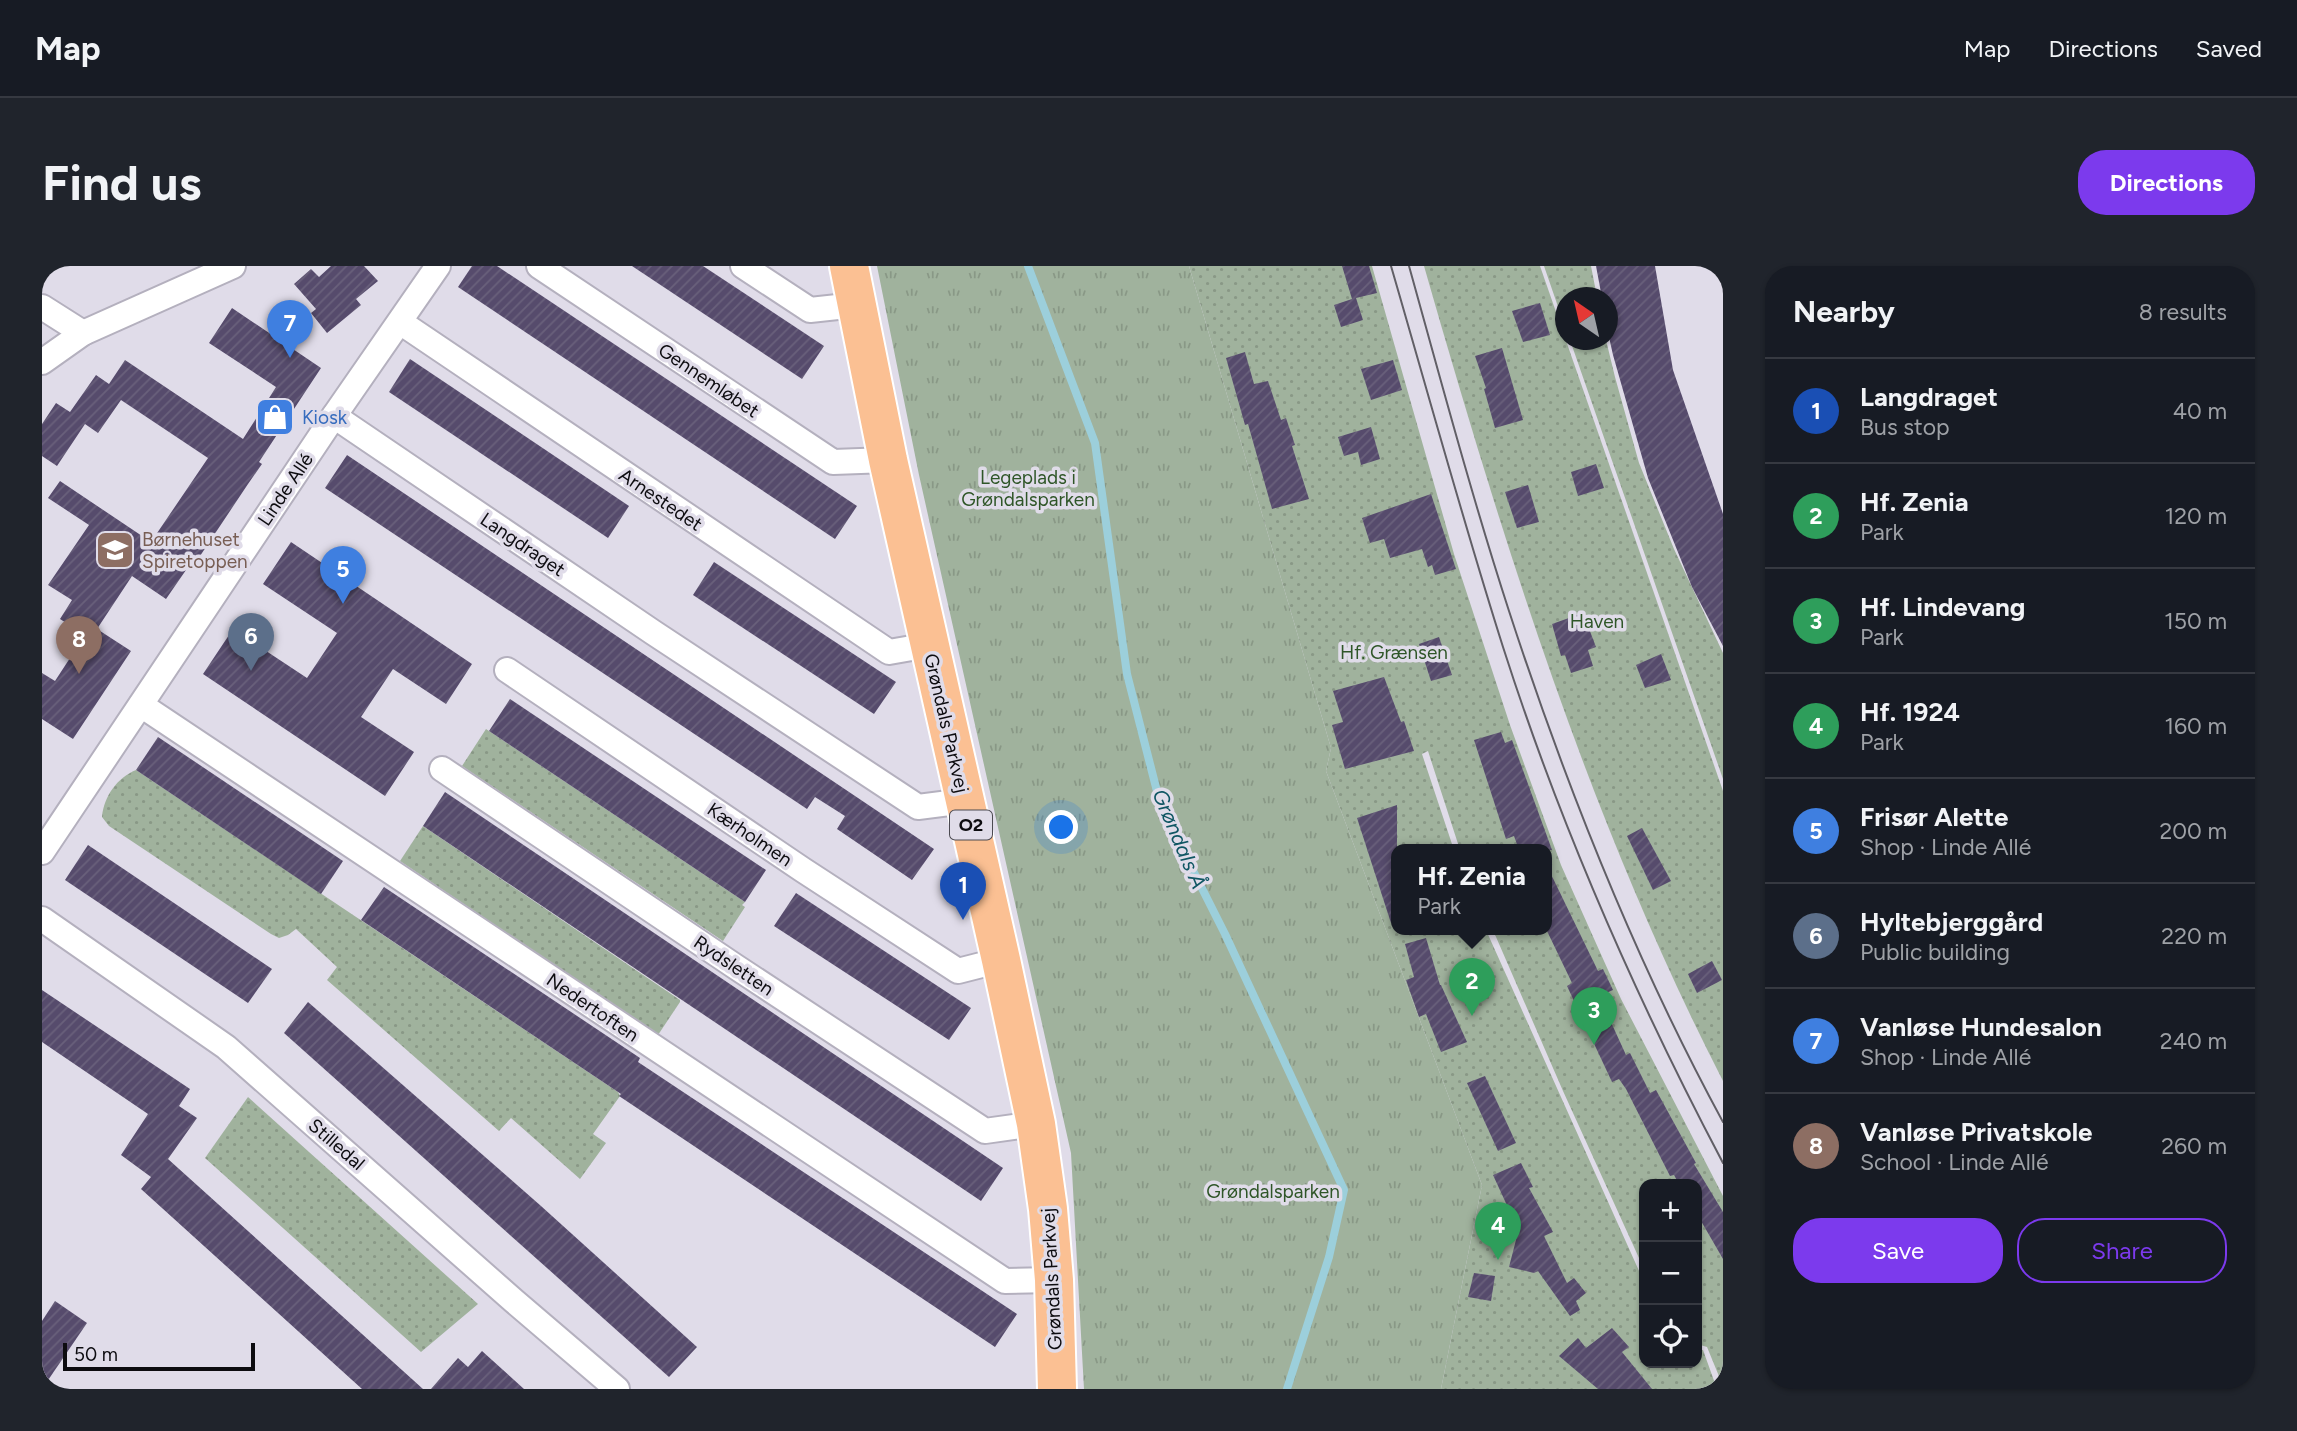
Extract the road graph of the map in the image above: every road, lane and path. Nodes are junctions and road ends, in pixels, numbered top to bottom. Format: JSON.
{"nodes":[{"id":1,"x":233,"y":266,"type":"edge"},
{"id":2,"x":438,"y":266,"type":"edge"},
{"id":3,"x":539,"y":266,"type":"edge"},
{"id":4,"x":743,"y":266,"type":"edge"},
{"id":5,"x":849,"y":266,"type":"edge"},
{"id":6,"x":856,"y":305,"type":"junction"},
{"id":7,"x":42,"y":307,"type":"edge"},
{"id":8,"x":400,"y":322,"type":"junction"},
{"id":9,"x":83,"y":333,"type":"junction"},
{"id":10,"x":42,"y":362,"type":"edge"},
{"id":11,"x":334,"y":416,"type":"junction"},
{"id":12,"x":888,"y":460,"type":"junction"},
{"id":13,"x":929,"y":645,"type":"junction"},
{"id":14,"x":507,"y":670,"type":"dead end"},
{"id":15,"x":141,"y":705,"type":"junction"},
{"id":16,"x":442,"y":769,"type":"dead end"},
{"id":17,"x":965,"y":801,"type":"junction"},
{"id":18,"x":42,"y":852,"type":"edge"},
{"id":19,"x":42,"y":919,"type":"edge"},
{"id":20,"x":1001,"y":960,"type":"junction"},
{"id":21,"x":1036,"y":1124,"type":"junction"},
{"id":22,"x":1054,"y":1280,"type":"junction"},
{"id":23,"x":617,"y":1389,"type":"edge"},
{"id":24,"x":1057,"y":1389,"type":"edge"}],
"edges":[{"from":1,"to":9,"type":"street"},
{"from":2,"to":8,"type":"street","name":"Linde Allé"},
{"from":3,"to":12,"type":"street","name":"Gennemløbet"},
{"from":4,"to":6,"type":"street"},
{"from":5,"to":6,"type":"main road","name":"Grøndals Parkvej","number":"O2"},
{"from":6,"to":12,"type":"main road","name":"Grøndals Parkvej","number":"O2"},
{"from":7,"to":9,"type":"street"},
{"from":8,"to":11,"type":"street","name":"Linde Allé"},
{"from":8,"to":13,"type":"street","name":"Arnestedet"},
{"from":9,"to":10,"type":"street"},
{"from":11,"to":15,"type":"street","name":"Linde Allé"},
{"from":11,"to":17,"type":"street","name":"Langdraget"},
{"from":12,"to":13,"type":"main road","name":"Grøndals Parkvej","number":"O2"},
{"from":13,"to":17,"type":"main road","name":"Grøndals Parkvej","number":"O2"},
{"from":14,"to":20,"type":"street","name":"Kærholmen"},
{"from":15,"to":18,"type":"street","name":"Linde Allé"},
{"from":15,"to":22,"type":"street","name":"Nedertoften"},
{"from":16,"to":21,"type":"street","name":"Rydsletten"},
{"from":17,"to":20,"type":"main road","name":"Grøndals Parkvej","number":"O2"},
{"from":19,"to":23,"type":"street","name":"Stilledal"},
{"from":20,"to":21,"type":"main road","name":"Grøndals Parkvej","number":"O2"},
{"from":21,"to":22,"type":"main road","name":"Grøndals Parkvej","number":"O2"},
{"from":22,"to":24,"type":"main road","name":"Grøndals Parkvej","number":"O2"}]}
